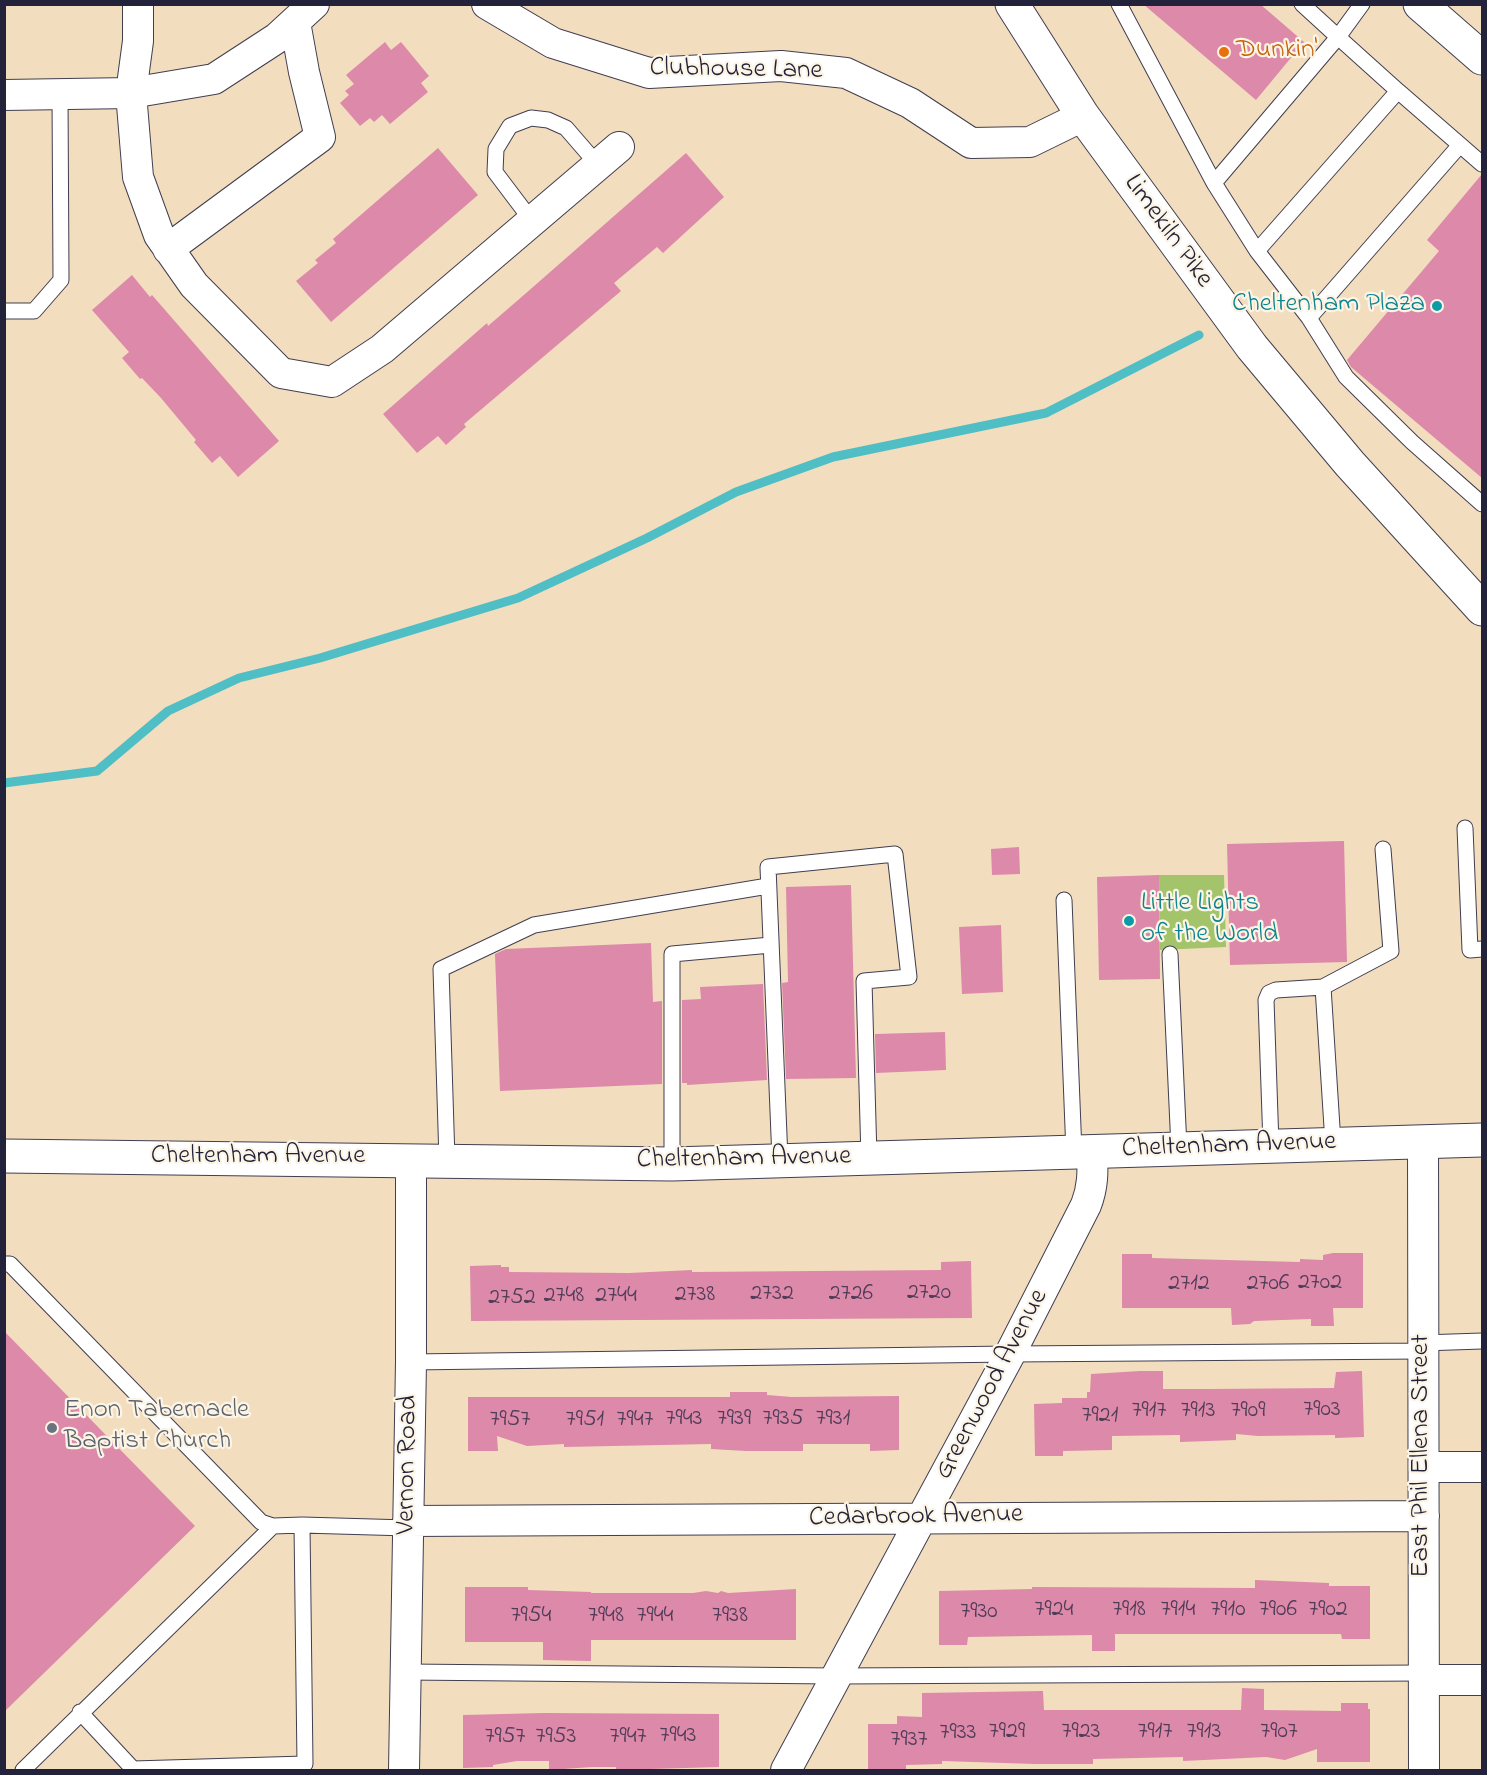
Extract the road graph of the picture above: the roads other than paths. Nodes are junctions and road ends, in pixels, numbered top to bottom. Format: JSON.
{"nodes":[{"id":1,"x":138,"y":4,"type":"edge"},
{"id":2,"x":487,"y":4,"type":"edge"},
{"id":3,"x":1012,"y":4,"type":"edge"},
{"id":4,"x":1119,"y":4,"type":"edge"},
{"id":5,"x":1302,"y":4,"type":"edge"},
{"id":6,"x":1362,"y":4,"type":"edge"},
{"id":7,"x":1420,"y":4,"type":"edge"},
{"id":8,"x":304,"y":13,"type":"edge"},
{"id":9,"x":1338,"y":37,"type":"junction"},
{"id":10,"x":1482,"y":58,"type":"edge"},
{"id":11,"x":1398,"y":91,"type":"junction"},
{"id":12,"x":131,"y":93,"type":"junction"},
{"id":13,"x":60,"y":95,"type":"junction"},
{"id":14,"x":4,"y":96,"type":"edge"},
{"id":15,"x":1083,"y":116,"type":"junction"},
{"id":16,"x":1460,"y":145,"type":"junction"},
{"id":17,"x":609,"y":156,"type":"joint"},
{"id":18,"x":1482,"y":164,"type":"edge"},
{"id":19,"x":1214,"y":183,"type":"junction"},
{"id":20,"x":532,"y":221,"type":"junction"},
{"id":21,"x":168,"y":249,"type":"junction"},
{"id":22,"x":1257,"y":250,"type":"junction"},
{"id":23,"x":4,"y":311,"type":"edge"},
{"id":24,"x":1310,"y":318,"type":"junction"},
{"id":25,"x":1482,"y":504,"type":"edge"},
{"id":26,"x":1482,"y":609,"type":"edge"},
{"id":27,"x":1465,"y":828,"type":"dead end"},
{"id":28,"x":1383,"y":849,"type":"dead end"},
{"id":29,"x":768,"y":886,"type":"junction"},
{"id":30,"x":1064,"y":900,"type":"dead end"},
{"id":31,"x":771,"y":945,"type":"junction"},
{"id":32,"x":1482,"y":949,"type":"edge"},
{"id":33,"x":1170,"y":954,"type":"dead end"},
{"id":34,"x":1323,"y":987,"type":"junction"},
{"id":35,"x":1482,"y":1140,"type":"edge"},
{"id":36,"x":1423,"y":1142,"type":"junction"},
{"id":37,"x":1333,"y":1143,"type":"junction"},
{"id":38,"x":1271,"y":1145,"type":"junction"},
{"id":39,"x":1179,"y":1148,"type":"junction"},
{"id":40,"x":1083,"y":1153,"type":"junction"},
{"id":41,"x":4,"y":1156,"type":"edge"},
{"id":42,"x":869,"y":1158,"type":"junction"},
{"id":43,"x":411,"y":1160,"type":"junction"},
{"id":44,"x":447,"y":1160,"type":"junction"},
{"id":45,"x":780,"y":1160,"type":"junction"},
{"id":46,"x":672,"y":1164,"type":"junction"},
{"id":47,"x":4,"y":1264,"type":"edge"},
{"id":48,"x":1482,"y":1341,"type":"edge"},
{"id":49,"x":1422,"y":1347,"type":"junction"},
{"id":50,"x":1010,"y":1354,"type":"junction"},
{"id":51,"x":411,"y":1362,"type":"junction"},
{"id":52,"x":1424,"y":1467,"type":"junction"},
{"id":53,"x":1482,"y":1467,"type":"edge"},
{"id":54,"x":1424,"y":1516,"type":"junction"},
{"id":55,"x":922,"y":1519,"type":"junction"},
{"id":56,"x":302,"y":1525,"type":"junction"},
{"id":57,"x":408,"y":1525,"type":"junction"},
{"id":58,"x":273,"y":1526,"type":"junction"},
{"id":59,"x":405,"y":1672,"type":"junction"},
{"id":60,"x":836,"y":1676,"type":"junction"},
{"id":61,"x":1424,"y":1677,"type":"junction"},
{"id":62,"x":1482,"y":1680,"type":"edge"},
{"id":63,"x":80,"y":1712,"type":"junction"},
{"id":64,"x":23,"y":1770,"type":"edge"},
{"id":65,"x":404,"y":1770,"type":"edge"},
{"id":66,"x":786,"y":1770,"type":"edge"},
{"id":67,"x":1424,"y":1770,"type":"edge"}],
"edges":[{"from":1,"to":12,"type":"street"},
{"from":2,"to":15,"type":"street","name":"Clubhouse Lane"},
{"from":3,"to":15,"type":"main road","name":"Limekiln Pike"},
{"from":4,"to":19,"type":"lane"},
{"from":5,"to":9,"type":"lane"},
{"from":6,"to":9,"type":"lane"},
{"from":7,"to":10,"type":"main road"},
{"from":8,"to":12,"type":"street"},
{"from":8,"to":21,"type":"street"},
{"from":9,"to":11,"type":"lane"},
{"from":9,"to":19,"type":"lane"},
{"from":11,"to":16,"type":"lane"},
{"from":11,"to":22,"type":"lane"},
{"from":12,"to":13,"type":"street"},
{"from":12,"to":21,"type":"street"},
{"from":13,"to":14,"type":"street"},
{"from":13,"to":23,"type":"lane"},
{"from":15,"to":26,"type":"main road","name":"Limekiln Pike"},
{"from":16,"to":18,"type":"lane"},
{"from":16,"to":24,"type":"lane"},
{"from":17,"to":20,"type":"street"},
{"from":17,"to":20,"type":"lane"},
{"from":19,"to":22,"type":"lane"},
{"from":20,"to":21,"type":"street"},
{"from":22,"to":24,"type":"lane"},
{"from":24,"to":25,"type":"lane"},
{"from":27,"to":32,"type":"lane"},
{"from":28,"to":34,"type":"lane"},
{"from":29,"to":31,"type":"lane"},
{"from":29,"to":42,"type":"lane"},
{"from":29,"to":44,"type":"lane"},
{"from":30,"to":40,"type":"lane"},
{"from":31,"to":45,"type":"lane"},
{"from":31,"to":46,"type":"lane"},
{"from":33,"to":39,"type":"lane"},
{"from":34,"to":37,"type":"lane"},
{"from":34,"to":38,"type":"lane"},
{"from":35,"to":36,"type":"main road","name":"Cheltenham Avenue"},
{"from":36,"to":37,"type":"main road","name":"Cheltenham Avenue"},
{"from":36,"to":49,"type":"street","name":"East Phil Ellena Street"},
{"from":37,"to":38,"type":"main road","name":"Cheltenham Avenue"},
{"from":38,"to":39,"type":"main road","name":"Cheltenham Avenue"},
{"from":39,"to":40,"type":"main road","name":"Cheltenham Avenue"},
{"from":40,"to":42,"type":"main road","name":"Cheltenham Avenue"},
{"from":40,"to":50,"type":"street","name":"Greenwood Avenue"},
{"from":41,"to":43,"type":"main road","name":"Cheltenham Avenue"},
{"from":42,"to":45,"type":"main road","name":"Cheltenham Avenue"},
{"from":43,"to":44,"type":"main road","name":"Cheltenham Avenue"},
{"from":43,"to":51,"type":"street","name":"Vernon Road"},
{"from":44,"to":46,"type":"main road","name":"Cheltenham Avenue"},
{"from":45,"to":46,"type":"main road","name":"Cheltenham Avenue"},
{"from":47,"to":58,"type":"lane"},
{"from":48,"to":49,"type":"lane"},
{"from":49,"to":50,"type":"lane"},
{"from":49,"to":52,"type":"street","name":"East Phil Ellena Street"},
{"from":50,"to":51,"type":"lane"},
{"from":50,"to":55,"type":"street","name":"Greenwood Avenue"},
{"from":51,"to":57,"type":"street","name":"Vernon Road"},
{"from":52,"to":53,"type":"street"},
{"from":52,"to":54,"type":"street","name":"East Phil Ellena Street"},
{"from":54,"to":55,"type":"street","name":"Cedarbrook Avenue"},
{"from":54,"to":61,"type":"street","name":"East Phil Ellena Street"},
{"from":55,"to":57,"type":"street","name":"Cedarbrook Avenue"},
{"from":55,"to":60,"type":"street","name":"Greenwood Avenue"},
{"from":56,"to":57,"type":"lane"},
{"from":56,"to":58,"type":"lane"},
{"from":56,"to":63,"type":"lane"},
{"from":57,"to":59,"type":"street","name":"Vernon Road"},
{"from":58,"to":63,"type":"lane"},
{"from":59,"to":60,"type":"lane"},
{"from":59,"to":65,"type":"street","name":"Vernon Road"},
{"from":60,"to":61,"type":"lane"},
{"from":60,"to":66,"type":"street","name":"Greenwood Avenue"},
{"from":61,"to":62,"type":"street"},
{"from":61,"to":67,"type":"street","name":"East Phil Ellena Street"},
{"from":63,"to":64,"type":"lane"}]}
